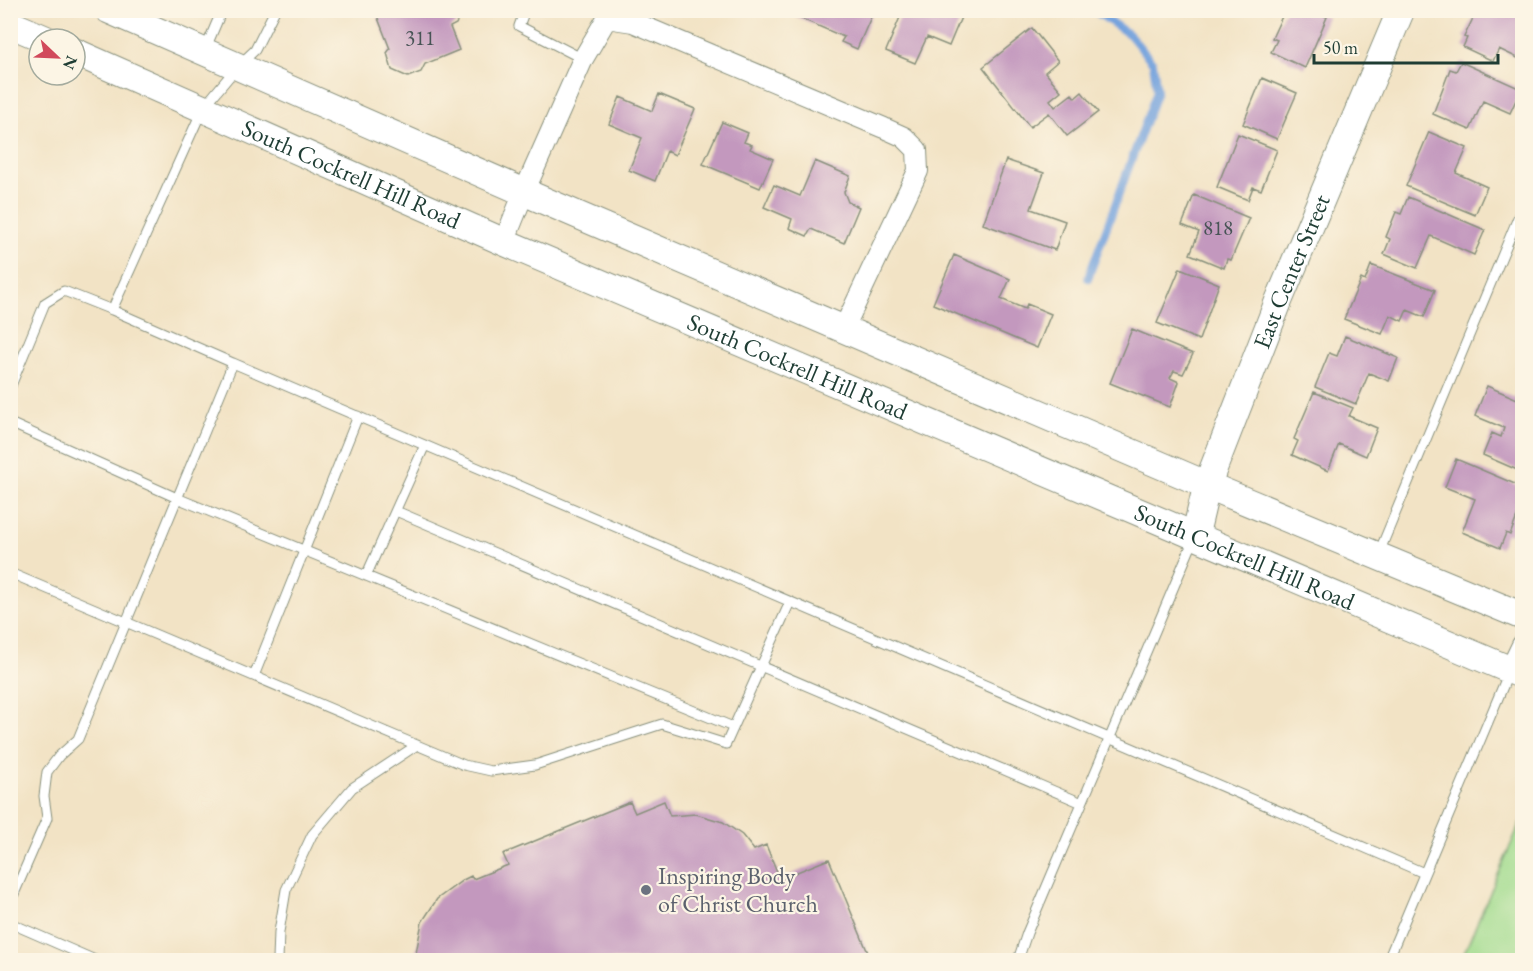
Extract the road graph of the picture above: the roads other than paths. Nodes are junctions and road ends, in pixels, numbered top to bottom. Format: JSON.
{"nodes":[{"id":1,"x":109,"y":10,"type":"edge"},
{"id":2,"x":222,"y":10,"type":"edge"},
{"id":3,"x":275,"y":10,"type":"edge"},
{"id":4,"x":525,"y":10,"type":"edge"},
{"id":5,"x":1401,"y":10,"type":"edge"},
{"id":6,"x":10,"y":24,"type":"edge"},
{"id":7,"x":27,"y":31,"type":"edge"},
{"id":8,"x":205,"y":51,"type":"junction"},
{"id":9,"x":87,"y":57,"type":"edge"},
{"id":10,"x":583,"y":58,"type":"junction"},
{"id":11,"x":238,"y":66,"type":"junction"},
{"id":12,"x":203,"y":108,"type":"junction"},
{"id":13,"x":524,"y":192,"type":"junction"},
{"id":14,"x":1522,"y":208,"type":"edge"},
{"id":15,"x":504,"y":242,"type":"junction"},
{"id":16,"x":112,"y":310,"type":"junction"},
{"id":17,"x":844,"y":328,"type":"junction"},
{"id":18,"x":233,"y":363,"type":"junction"},
{"id":19,"x":10,"y":388,"type":"edge"},
{"id":20,"x":358,"y":417,"type":"junction"},
{"id":21,"x":10,"y":423,"type":"edge"},
{"id":22,"x":425,"y":445,"type":"junction"},
{"id":23,"x":1207,"y":485,"type":"junction"},
{"id":24,"x":177,"y":498,"type":"junction"},
{"id":25,"x":396,"y":511,"type":"junction"},
{"id":26,"x":1195,"y":536,"type":"junction"},
{"id":27,"x":304,"y":550,"type":"junction"},
{"id":28,"x":1378,"y":555,"type":"junction"},
{"id":29,"x":10,"y":573,"type":"edge"},
{"id":30,"x":366,"y":576,"type":"junction"},
{"id":31,"x":790,"y":602,"type":"junction"},
{"id":32,"x":1522,"y":616,"type":"edge"},
{"id":33,"x":127,"y":621,"type":"junction"},
{"id":34,"x":1522,"y":645,"type":"edge"},
{"id":35,"x":761,"y":666,"type":"junction"},
{"id":36,"x":1516,"y":673,"type":"edge"},
{"id":37,"x":254,"y":676,"type":"junction"},
{"id":38,"x":733,"y":727,"type":"junction"},
{"id":39,"x":1108,"y":739,"type":"junction"},
{"id":40,"x":417,"y":745,"type":"junction"},
{"id":41,"x":1082,"y":803,"type":"junction"},
{"id":42,"x":1424,"y":873,"type":"junction"},
{"id":43,"x":10,"y":903,"type":"edge"},
{"id":44,"x":10,"y":923,"type":"edge"},
{"id":45,"x":94,"y":960,"type":"edge"},
{"id":46,"x":278,"y":960,"type":"edge"},
{"id":47,"x":1018,"y":960,"type":"edge"},
{"id":48,"x":1388,"y":960,"type":"edge"}],
"edges":[{"from":1,"to":8,"type":"main road"},
{"from":2,"to":8,"type":"lane"},
{"from":3,"to":11,"type":"lane"},
{"from":4,"to":10,"type":"lane"},
{"from":5,"to":23,"type":"main road","name":"East Center Street"},
{"from":6,"to":7,"type":"main road"},
{"from":8,"to":11,"type":"main road"},
{"from":9,"to":12,"type":"main road","name":"South Cockrell Hill Road"},
{"from":10,"to":13,"type":"street"},
{"from":10,"to":17,"type":"street"},
{"from":11,"to":12,"type":"lane"},
{"from":11,"to":13,"type":"main road"},
{"from":12,"to":15,"type":"main road","name":"South Cockrell Hill Road"},
{"from":12,"to":16,"type":"lane"},
{"from":13,"to":15,"type":"street"},
{"from":13,"to":17,"type":"main road"},
{"from":14,"to":28,"type":"lane"},
{"from":15,"to":26,"type":"main road","name":"South Cockrell Hill Road"},
{"from":16,"to":18,"type":"lane"},
{"from":16,"to":19,"type":"lane"},
{"from":17,"to":23,"type":"main road"},
{"from":18,"to":20,"type":"lane"},
{"from":18,"to":24,"type":"lane"},
{"from":20,"to":22,"type":"lane"},
{"from":20,"to":27,"type":"lane"},
{"from":21,"to":24,"type":"lane"},
{"from":22,"to":25,"type":"lane"},
{"from":22,"to":31,"type":"lane"},
{"from":23,"to":26,"type":"main road","name":"East Center Street"},
{"from":23,"to":28,"type":"main road"},
{"from":24,"to":27,"type":"lane"},
{"from":24,"to":33,"type":"lane"},
{"from":25,"to":30,"type":"lane"},
{"from":25,"to":35,"type":"lane"},
{"from":26,"to":36,"type":"main road","name":"South Cockrell Hill Road"},
{"from":26,"to":39,"type":"lane"},
{"from":27,"to":30,"type":"lane"},
{"from":27,"to":37,"type":"lane"},
{"from":28,"to":32,"type":"main road"},
{"from":29,"to":33,"type":"lane"},
{"from":30,"to":38,"type":"lane"},
{"from":31,"to":35,"type":"lane"},
{"from":31,"to":39,"type":"lane"},
{"from":33,"to":37,"type":"lane"},
{"from":33,"to":43,"type":"lane"},
{"from":34,"to":36,"type":"street"},
{"from":35,"to":38,"type":"lane"},
{"from":35,"to":41,"type":"lane"},
{"from":36,"to":42,"type":"lane"},
{"from":37,"to":40,"type":"lane"},
{"from":38,"to":40,"type":"lane"},
{"from":39,"to":41,"type":"lane"},
{"from":39,"to":42,"type":"lane"},
{"from":40,"to":46,"type":"lane"},
{"from":41,"to":47,"type":"lane"},
{"from":42,"to":48,"type":"lane"},
{"from":44,"to":45,"type":"lane"}]}
